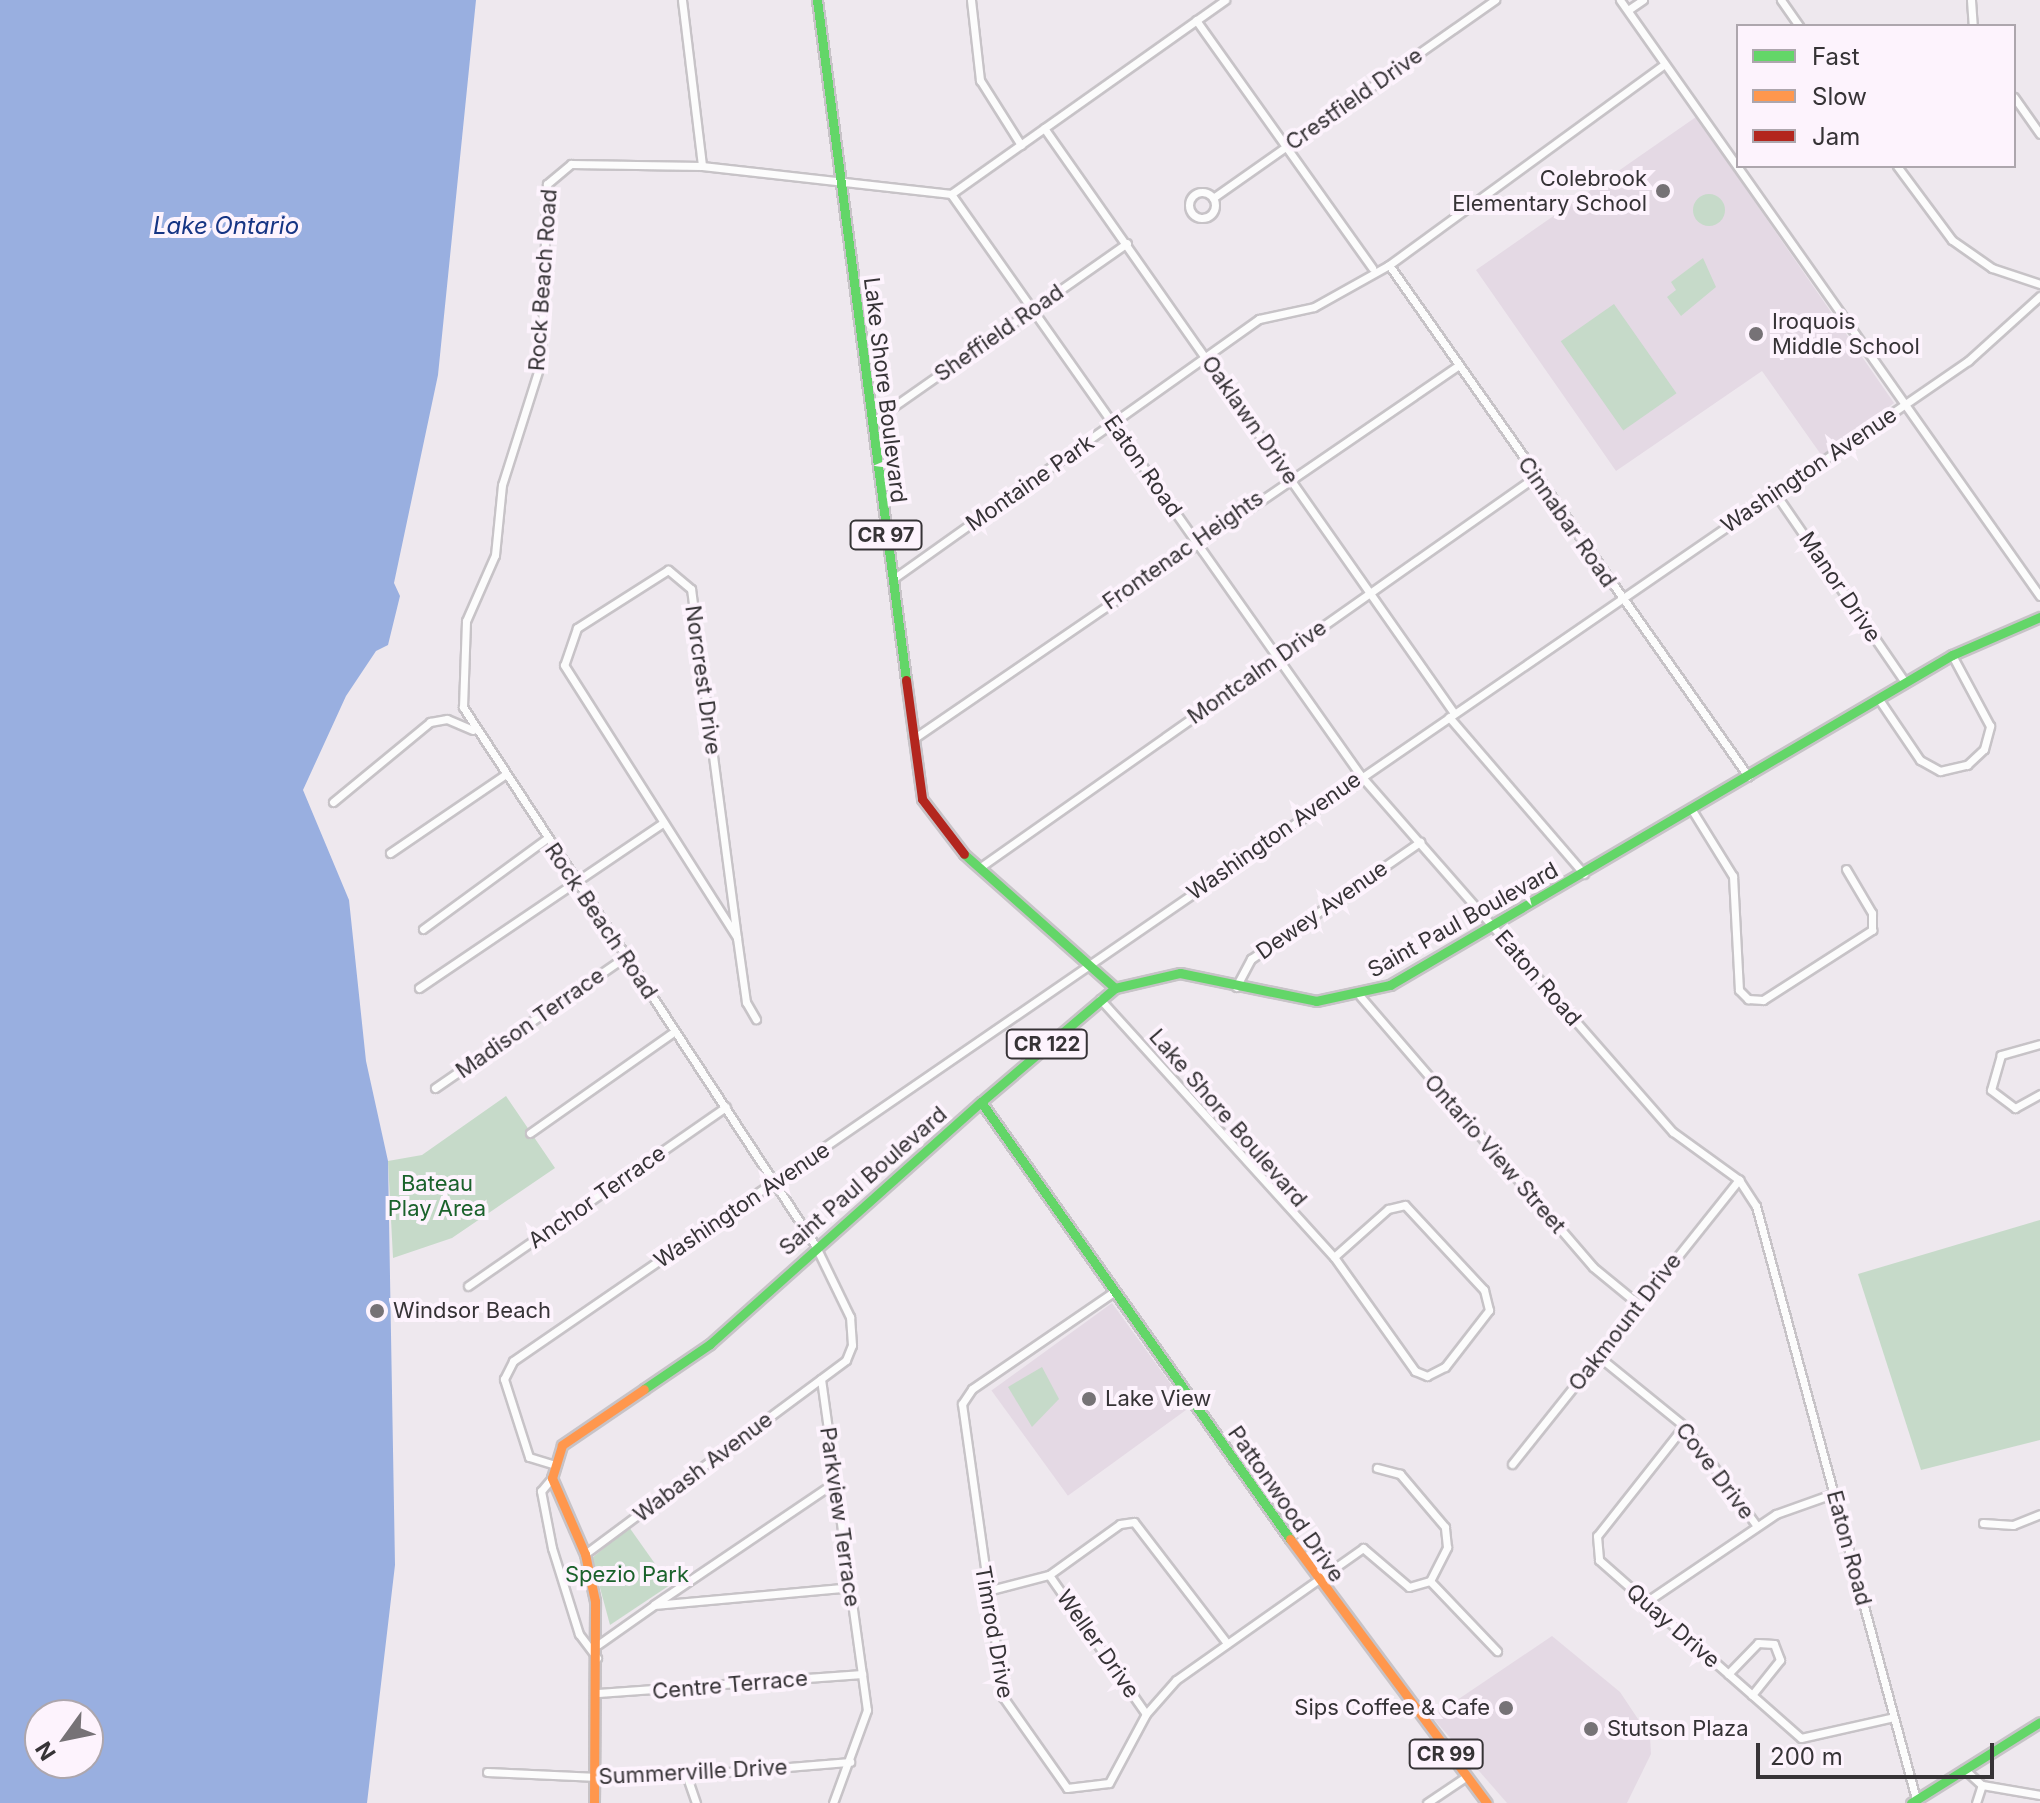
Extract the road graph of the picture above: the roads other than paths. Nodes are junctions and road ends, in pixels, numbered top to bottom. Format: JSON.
{"nodes":[{"id":1,"x":682,"y":0,"type":"edge"},
{"id":2,"x":817,"y":0,"type":"edge"},
{"id":3,"x":971,"y":0,"type":"edge"},
{"id":4,"x":1225,"y":0,"type":"edge"},
{"id":5,"x":1495,"y":0,"type":"edge"},
{"id":6,"x":1620,"y":0,"type":"edge"},
{"id":7,"x":1643,"y":0,"type":"edge"},
{"id":8,"x":1781,"y":0,"type":"edge"},
{"id":9,"x":1971,"y":0,"type":"edge"},
{"id":10,"x":1628,"y":10,"type":"junction"},
{"id":11,"x":1196,"y":20,"type":"junction"},
{"id":12,"x":1798,"y":24,"type":"edge"},
{"id":13,"x":1973,"y":24,"type":"edge"},
{"id":14,"x":1665,"y":64,"type":"junction"},
{"id":15,"x":2016,"y":100,"type":"edge"},
{"id":16,"x":1044,"y":128,"type":"junction"},
{"id":17,"x":2040,"y":134,"type":"edge"},
{"id":18,"x":1021,"y":145,"type":"junction"},
{"id":19,"x":1286,"y":146,"type":"junction"},
{"id":20,"x":1736,"y":165,"type":"edge"},
{"id":21,"x":702,"y":166,"type":"junction"},
{"id":22,"x":1738,"y":168,"type":"edge"},
{"id":23,"x":1898,"y":168,"type":"edge"},
{"id":24,"x":840,"y":180,"type":"junction"},
{"id":25,"x":951,"y":194,"type":"junction"},
{"id":26,"x":1213,"y":198,"type":"dead end"},
{"id":27,"x":1127,"y":243,"type":"junction"},
{"id":28,"x":1389,"y":265,"type":"junction"},
{"id":29,"x":1372,"y":268,"type":"junction"},
{"id":30,"x":2040,"y":284,"type":"edge"},
{"id":31,"x":2040,"y":296,"type":"edge"},
{"id":32,"x":1033,"y":310,"type":"junction"},
{"id":33,"x":1207,"y":358,"type":"junction"},
{"id":34,"x":1459,"y":365,"type":"junction"},
{"id":35,"x":1905,"y":404,"type":"junction"},
{"id":36,"x":871,"y":421,"type":"junction"},
{"id":37,"x":1114,"y":424,"type":"junction"},
{"id":38,"x":1289,"y":476,"type":"junction"},
{"id":39,"x":1535,"y":477,"type":"junction"},
{"id":40,"x":1775,"y":493,"type":"junction"},
{"id":41,"x":1196,"y":541,"type":"junction"},
{"id":42,"x":892,"y":580,"type":"junction"},
{"id":43,"x":1370,"y":593,"type":"junction"},
{"id":44,"x":2040,"y":596,"type":"edge"},
{"id":45,"x":1621,"y":599,"type":"junction"},
{"id":46,"x":2040,"y":617,"type":"edge"},
{"id":47,"x":1952,"y":655,"type":"junction"},
{"id":48,"x":1277,"y":657,"type":"junction"},
{"id":49,"x":1905,"y":682,"type":"junction"},
{"id":50,"x":1878,"y":698,"type":"junction"},
{"id":51,"x":1451,"y":715,"type":"junction"},
{"id":52,"x":473,"y":730,"type":"junction"},
{"id":53,"x":911,"y":739,"type":"junction"},
{"id":54,"x":503,"y":776,"type":"junction"},
{"id":55,"x":1361,"y":776,"type":"junction"},
{"id":56,"x":1748,"y":776,"type":"junction"},
{"id":57,"x":333,"y":802,"type":"dead end"},
{"id":58,"x":1692,"y":810,"type":"junction"},
{"id":59,"x":663,"y":823,"type":"junction"},
{"id":60,"x":546,"y":839,"type":"junction"},
{"id":61,"x":1420,"y":842,"type":"junction"},
{"id":62,"x":390,"y":853,"type":"dead end"},
{"id":63,"x":979,"y":868,"type":"junction"},
{"id":64,"x":1846,"y":869,"type":"dead end"},
{"id":65,"x":1584,"y":874,"type":"junction"},
{"id":66,"x":575,"y":882,"type":"junction"},
{"id":67,"x":1495,"y":928,"type":"junction"},
{"id":68,"x":423,"y":929,"type":"dead end"},
{"id":69,"x":737,"y":938,"type":"junction"},
{"id":70,"x":625,"y":957,"type":"junction"},
{"id":71,"x":1090,"y":964,"type":"junction"},
{"id":72,"x":1236,"y":987,"type":"junction"},
{"id":73,"x":419,"y":988,"type":"dead end"},
{"id":74,"x":1115,"y":988,"type":"junction"},
{"id":75,"x":1360,"y":996,"type":"junction"},
{"id":76,"x":1099,"y":999,"type":"junction"},
{"id":77,"x":756,"y":1019,"type":"dead end"},
{"id":78,"x":675,"y":1031,"type":"junction"},
{"id":79,"x":2040,"y":1044,"type":"edge"},
{"id":80,"x":435,"y":1088,"type":"dead end"},
{"id":81,"x":2040,"y":1094,"type":"edge"},
{"id":82,"x":981,"y":1102,"type":"junction"},
{"id":83,"x":726,"y":1107,"type":"junction"},
{"id":84,"x":530,"y":1133,"type":"dead end"},
{"id":85,"x":1739,"y":1180,"type":"junction"},
{"id":86,"x":776,"y":1182,"type":"junction"},
{"id":87,"x":815,"y":1245,"type":"junction"},
{"id":88,"x":1334,"y":1257,"type":"junction"},
{"id":89,"x":468,"y":1286,"type":"dead end"},
{"id":90,"x":1115,"y":1291,"type":"junction"},
{"id":91,"x":1638,"y":1304,"type":"junction"},
{"id":92,"x":1598,"y":1356,"type":"junction"},
{"id":93,"x":821,"y":1379,"type":"junction"},
{"id":94,"x":1684,"y":1426,"type":"junction"},
{"id":95,"x":552,"y":1464,"type":"junction"},
{"id":96,"x":1512,"y":1464,"type":"dead end"},
{"id":97,"x":1377,"y":1468,"type":"dead end"},
{"id":98,"x":552,"y":1478,"type":"junction"},
{"id":99,"x":835,"y":1482,"type":"junction"},
{"id":100,"x":1835,"y":1493,"type":"junction"},
{"id":101,"x":2040,"y":1514,"type":"edge"},
{"id":102,"x":1983,"y":1523,"type":"dead end"},
{"id":103,"x":1757,"y":1526,"type":"junction"},
{"id":104,"x":585,"y":1554,"type":"junction"},
{"id":105,"x":1049,"y":1575,"type":"junction"},
{"id":106,"x":1317,"y":1580,"type":"junction"},
{"id":107,"x":1430,"y":1581,"type":"junction"},
{"id":108,"x":850,"y":1587,"type":"junction"},
{"id":109,"x":987,"y":1591,"type":"junction"},
{"id":110,"x":1646,"y":1602,"type":"junction"},
{"id":111,"x":654,"y":1605,"type":"junction"},
{"id":112,"x":1227,"y":1643,"type":"junction"},
{"id":113,"x":599,"y":1644,"type":"junction"},
{"id":114,"x":1497,"y":1651,"type":"dead end"},
{"id":115,"x":599,"y":1660,"type":"junction"},
{"id":116,"x":862,"y":1674,"type":"junction"},
{"id":117,"x":1728,"y":1674,"type":"junction"},
{"id":118,"x":598,"y":1693,"type":"junction"},
{"id":119,"x":1752,"y":1695,"type":"junction"},
{"id":120,"x":1146,"y":1714,"type":"junction"},
{"id":121,"x":1894,"y":1717,"type":"junction"},
{"id":122,"x":2040,"y":1722,"type":"edge"},
{"id":123,"x":850,"y":1762,"type":"junction"},
{"id":124,"x":1964,"y":1769,"type":"junction"},
{"id":125,"x":487,"y":1772,"type":"dead end"},
{"id":126,"x":687,"y":1777,"type":"junction"},
{"id":127,"x":1464,"y":1778,"type":"junction"},
{"id":128,"x":595,"y":1779,"type":"junction"},
{"id":129,"x":1982,"y":1785,"type":"junction"},
{"id":130,"x":2040,"y":1795,"type":"edge"},
{"id":131,"x":1913,"y":1801,"type":"edge"},
{"id":132,"x":594,"y":1803,"type":"edge"},
{"id":133,"x":696,"y":1803,"type":"edge"},
{"id":134,"x":833,"y":1803,"type":"edge"},
{"id":135,"x":1427,"y":1803,"type":"edge"},
{"id":136,"x":1487,"y":1803,"type":"edge"},
{"id":137,"x":1976,"y":1803,"type":"edge"}],
"edges":[{"from":1,"to":21,"type":"street"},
{"from":2,"to":24,"type":"main road","name":"Lake Shore Boulevard","number":"CR 97"},
{"from":3,"to":18,"type":"street"},
{"from":4,"to":11,"type":"street"},
{"from":5,"to":19,"type":"street","name":"Crestfield Drive"},
{"from":6,"to":10,"type":"street"},
{"from":7,"to":10,"type":"street"},
{"from":8,"to":12,"type":"street"},
{"from":9,"to":13,"type":"street"},
{"from":10,"to":14,"type":"street"},
{"from":11,"to":16,"type":"street"},
{"from":11,"to":19,"type":"street"},
{"from":14,"to":20,"type":"street"},
{"from":14,"to":28,"type":"street"},
{"from":15,"to":17,"type":"street"},
{"from":16,"to":18,"type":"street"},
{"from":16,"to":27,"type":"street","name":"Oaklawn Drive"},
{"from":18,"to":25,"type":"street"},
{"from":19,"to":26,"type":"street","name":"Crestfield Drive"},
{"from":19,"to":29,"type":"street"},
{"from":21,"to":24,"type":"street","name":"Rock Beach Road"},
{"from":21,"to":52,"type":"street","name":"Rock Beach Road"},
{"from":22,"to":35,"type":"street"},
{"from":23,"to":30,"type":"street"},
{"from":24,"to":25,"type":"street","name":"Rock Beach Road"},
{"from":24,"to":36,"type":"main road","name":"Lake Shore Boulevard","number":"CR 97"},
{"from":25,"to":32,"type":"street","name":"Eaton Road"},
{"from":27,"to":32,"type":"street","name":"Sheffield Road"},
{"from":27,"to":33,"type":"street","name":"Oaklawn Drive"},
{"from":28,"to":29,"type":"street"},
{"from":28,"to":34,"type":"street","name":"Cinnabar Road"},
{"from":29,"to":33,"type":"street","name":"Montaine Park"},
{"from":31,"to":35,"type":"street","name":"Washington Avenue"},
{"from":32,"to":36,"type":"street","name":"Sheffield Road"},
{"from":32,"to":37,"type":"street","name":"Eaton Road"},
{"from":33,"to":37,"type":"street","name":"Montaine Park"},
{"from":33,"to":38,"type":"street","name":"Oaklawn Drive"},
{"from":34,"to":38,"type":"street","name":"Frontenac Heights"},
{"from":34,"to":39,"type":"street","name":"Cinnabar Road"},
{"from":35,"to":40,"type":"street","name":"Washington Avenue"},
{"from":35,"to":44,"type":"street"},
{"from":36,"to":42,"type":"main road","name":"Lake Shore Boulevard","number":"CR 97"},
{"from":37,"to":41,"type":"street","name":"Eaton Road"},
{"from":37,"to":42,"type":"street","name":"Montaine Park"},
{"from":38,"to":41,"type":"street","name":"Frontenac Heights"},
{"from":38,"to":43,"type":"street","name":"Oaklawn Drive"},
{"from":39,"to":43,"type":"street","name":"Montcalm Drive"},
{"from":39,"to":45,"type":"street","name":"Cinnabar Road"},
{"from":40,"to":45,"type":"street","name":"Washington Avenue"},
{"from":40,"to":49,"type":"street","name":"Manor Drive"},
{"from":41,"to":48,"type":"street","name":"Eaton Road"},
{"from":41,"to":53,"type":"street","name":"Frontenac Heights"},
{"from":42,"to":53,"type":"main road","name":"Lake Shore Boulevard","number":"CR 97"},
{"from":43,"to":48,"type":"street","name":"Montcalm Drive"},
{"from":43,"to":51,"type":"street","name":"Oaklawn Drive"},
{"from":45,"to":51,"type":"street","name":"Washington Avenue"},
{"from":45,"to":56,"type":"street","name":"Cinnabar Road"},
{"from":46,"to":47,"type":"main road","name":"Saint Paul Boulevard","number":"CR 122"},
{"from":47,"to":49,"type":"main road","name":"Saint Paul Boulevard","number":"CR 122"},
{"from":47,"to":50,"type":"street"},
{"from":48,"to":55,"type":"street","name":"Eaton Road"},
{"from":48,"to":63,"type":"street","name":"Montcalm Drive"},
{"from":49,"to":50,"type":"main road","name":"Saint Paul Boulevard","number":"CR 122"},
{"from":50,"to":56,"type":"main road","name":"Saint Paul Boulevard","number":"CR 122"},
{"from":51,"to":55,"type":"street","name":"Washington Avenue"},
{"from":51,"to":65,"type":"street","name":"Oaklawn Drive"},
{"from":52,"to":54,"type":"street","name":"Rock Beach Road"},
{"from":52,"to":57,"type":"street"},
{"from":53,"to":63,"type":"main road","name":"Lake Shore Boulevard","number":"CR 97"},
{"from":54,"to":60,"type":"street","name":"Rock Beach Road"},
{"from":54,"to":62,"type":"street"},
{"from":55,"to":61,"type":"street","name":"Eaton Road"},
{"from":55,"to":71,"type":"street","name":"Washington Avenue"},
{"from":56,"to":58,"type":"main road","name":"Saint Paul Boulevard","number":"CR 122"},
{"from":58,"to":64,"type":"street"},
{"from":58,"to":65,"type":"main road","name":"Saint Paul Boulevard","number":"CR 122"},
{"from":59,"to":66,"type":"street"},
{"from":59,"to":69,"type":"street","name":"Norcrest Drive"},
{"from":59,"to":69,"type":"street","name":"Norcrest Drive"},
{"from":60,"to":66,"type":"street","name":"Rock Beach Road"},
{"from":60,"to":68,"type":"street"},
{"from":61,"to":67,"type":"street","name":"Eaton Road"},
{"from":61,"to":72,"type":"street","name":"Dewey Avenue"},
{"from":63,"to":71,"type":"main road","name":"Lake Shore Boulevard","number":"CR 97"},
{"from":65,"to":67,"type":"main road","name":"Saint Paul Boulevard","number":"CR 122"},
{"from":66,"to":70,"type":"street","name":"Rock Beach Road"},
{"from":66,"to":73,"type":"street"},
{"from":67,"to":75,"type":"main road","name":"Saint Paul Boulevard","number":"CR 122"},
{"from":67,"to":85,"type":"street","name":"Eaton Road"},
{"from":69,"to":77,"type":"street","name":"Norcrest Drive"},
{"from":70,"to":78,"type":"street","name":"Rock Beach Road"},
{"from":70,"to":80,"type":"street","name":"Madison Terrace"},
{"from":71,"to":74,"type":"main road","name":"Lake Shore Boulevard","number":"CR 97"},
{"from":71,"to":86,"type":"street","name":"Washington Avenue"},
{"from":72,"to":74,"type":"main road","name":"Saint Paul Boulevard","number":"CR 122"},
{"from":72,"to":75,"type":"main road","name":"Saint Paul Boulevard","number":"CR 122"},
{"from":74,"to":76,"type":"main road","name":"Saint Paul Boulevard","number":"CR 122"},
{"from":75,"to":91,"type":"street","name":"Ontario View Street"},
{"from":76,"to":82,"type":"main road","name":"Saint Paul Boulevard","number":"CR 122"},
{"from":76,"to":88,"type":"street","name":"Lake Shore Boulevard"},
{"from":78,"to":83,"type":"street","name":"Rock Beach Road"},
{"from":78,"to":84,"type":"street"},
{"from":79,"to":81,"type":"street"},
{"from":82,"to":87,"type":"main road","name":"Saint Paul Boulevard","number":"CR 122"},
{"from":82,"to":90,"type":"main road","name":"Pattonwood Drive","number":"CR 99"},
{"from":83,"to":86,"type":"street","name":"Rock Beach Road"},
{"from":83,"to":89,"type":"street","name":"Anchor Terrace"},
{"from":85,"to":91,"type":"street","name":"Oakmount Drive"},
{"from":85,"to":100,"type":"street","name":"Eaton Road"},
{"from":86,"to":87,"type":"street","name":"Rock Beach Road"},
{"from":86,"to":95,"type":"street","name":"Washington Avenue"},
{"from":87,"to":93,"type":"street"},
{"from":87,"to":95,"type":"main road","name":"Saint Paul Boulevard","number":"CR 122"},
{"from":88,"to":88,"type":"street","name":"Lake Shore Boulevard"},
{"from":90,"to":106,"type":"main road","name":"Pattonwood Drive","number":"CR 99"},
{"from":90,"to":109,"type":"street","name":"Timrod Drive"},
{"from":91,"to":92,"type":"street","name":"Oakmount Drive"},
{"from":92,"to":94,"type":"street","name":"Cove Drive"},
{"from":92,"to":96,"type":"street","name":"Oakmount Drive"},
{"from":93,"to":99,"type":"street","name":"Parkview Terrace"},
{"from":93,"to":104,"type":"street","name":"Wabash Avenue"},
{"from":94,"to":103,"type":"street","name":"Cove Drive"},
{"from":94,"to":110,"type":"street","name":"Quay Drive"},
{"from":95,"to":98,"type":"main road"},
{"from":97,"to":107,"type":"street"},
{"from":98,"to":104,"type":"main road"},
{"from":98,"to":115,"type":"street"},
{"from":99,"to":108,"type":"street","name":"Parkview Terrace"},
{"from":99,"to":111,"type":"street"},
{"from":100,"to":103,"type":"street"},
{"from":100,"to":121,"type":"street","name":"Eaton Road"},
{"from":101,"to":102,"type":"street"},
{"from":103,"to":110,"type":"street"},
{"from":104,"to":113,"type":"main road"},
{"from":105,"to":109,"type":"street"},
{"from":105,"to":112,"type":"street"},
{"from":105,"to":120,"type":"street","name":"Weller Drive"},
{"from":106,"to":107,"type":"street","name":"Timrod Drive"},
{"from":106,"to":112,"type":"street","name":"Timrod Drive"},
{"from":106,"to":127,"type":"main road","name":"Pattonwood Drive","number":"CR 99"},
{"from":107,"to":114,"type":"street"},
{"from":108,"to":111,"type":"street"},
{"from":108,"to":116,"type":"street","name":"Parkview Terrace"},
{"from":109,"to":120,"type":"street","name":"Timrod Drive"},
{"from":110,"to":117,"type":"street","name":"Quay Drive"},
{"from":111,"to":113,"type":"street"},
{"from":112,"to":120,"type":"street","name":"Timrod Drive"},
{"from":113,"to":115,"type":"main road"},
{"from":115,"to":118,"type":"main road"},
{"from":116,"to":118,"type":"street","name":"Centre Terrace"},
{"from":116,"to":123,"type":"street","name":"Parkview Terrace"},
{"from":117,"to":119,"type":"street","name":"Quay Drive"},
{"from":117,"to":119,"type":"street"},
{"from":118,"to":128,"type":"main road"},
{"from":119,"to":121,"type":"street","name":"Quay Drive"},
{"from":121,"to":131,"type":"street","name":"Eaton Road"},
{"from":122,"to":124,"type":"main road"},
{"from":123,"to":126,"type":"street","name":"Summerville Drive"},
{"from":123,"to":134,"type":"street","name":"Parkview Terrace"},
{"from":124,"to":129,"type":"street"},
{"from":124,"to":131,"type":"main road"},
{"from":125,"to":128,"type":"street","name":"Summerville Drive"},
{"from":126,"to":128,"type":"street","name":"Summerville Drive"},
{"from":126,"to":133,"type":"street"},
{"from":127,"to":135,"type":"street"},
{"from":127,"to":136,"type":"main road","name":"Pattonwood Drive","number":"CR 99"},
{"from":128,"to":132,"type":"main road"},
{"from":129,"to":130,"type":"street"},
{"from":129,"to":137,"type":"street"}]}
